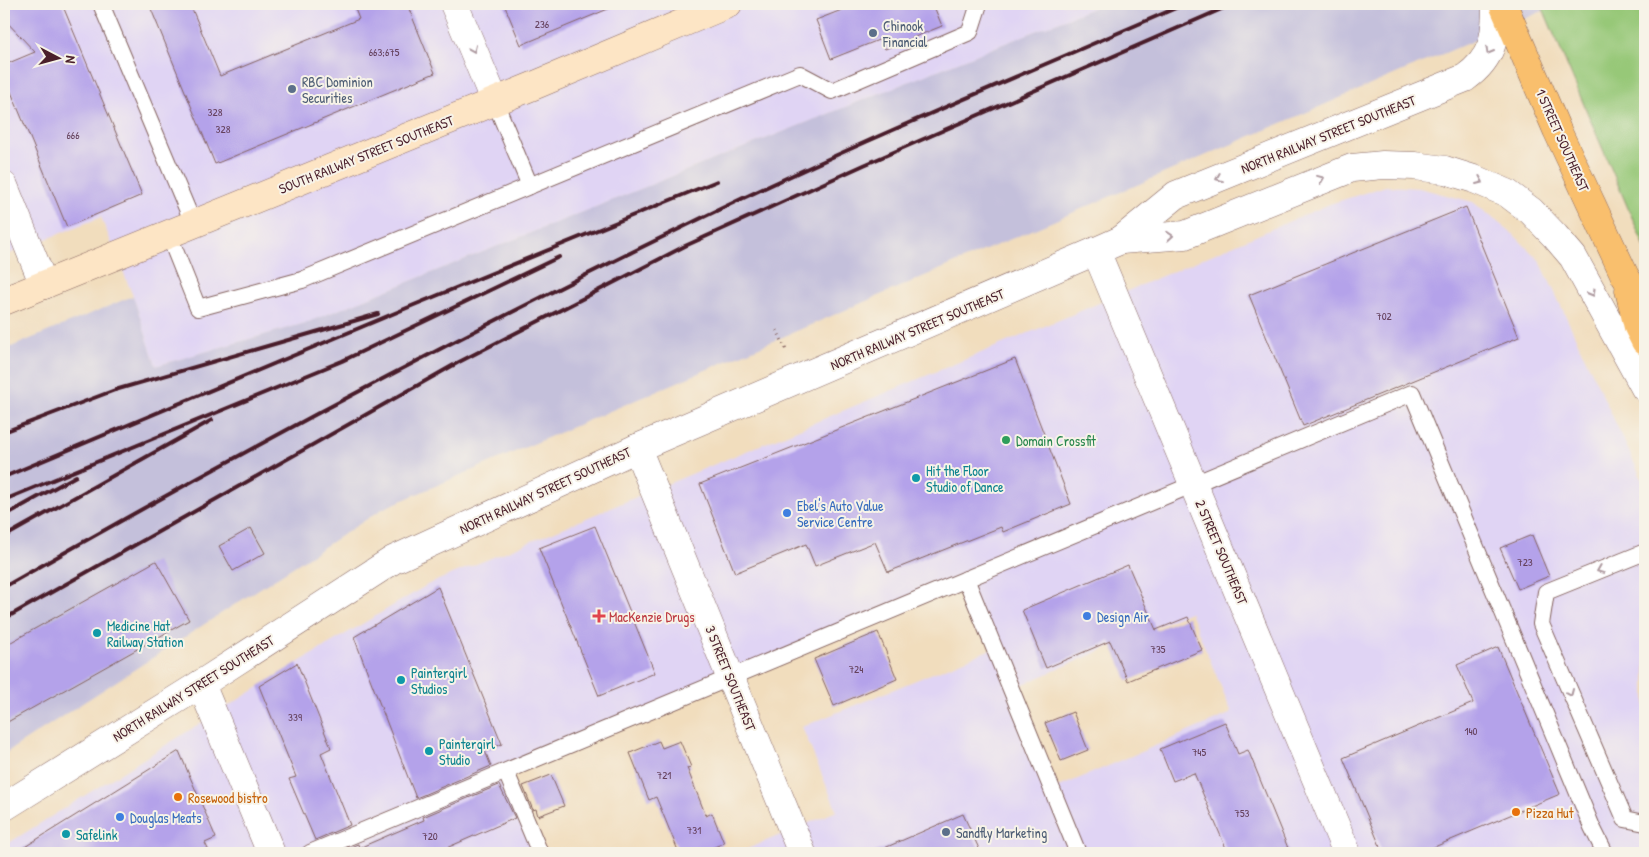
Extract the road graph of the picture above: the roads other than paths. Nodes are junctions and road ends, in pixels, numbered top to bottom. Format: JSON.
{"nodes":[{"id":1,"x":101,"y":4,"type":"edge"},
{"id":2,"x":454,"y":4,"type":"edge"},
{"id":3,"x":728,"y":4,"type":"edge"},
{"id":4,"x":979,"y":4,"type":"edge"},
{"id":5,"x":1496,"y":4,"type":"edge"},
{"id":6,"x":1503,"y":4,"type":"edge"},
{"id":7,"x":495,"y":102,"type":"junction"},
{"id":8,"x":4,"y":186,"type":"edge"},
{"id":9,"x":530,"y":186,"type":"junction"},
{"id":10,"x":181,"y":228,"type":"junction"},
{"id":11,"x":1121,"y":240,"type":"junction"},
{"id":12,"x":1096,"y":251,"type":"junction"},
{"id":13,"x":1625,"y":276,"type":"junction"},
{"id":14,"x":44,"y":285,"type":"junction"},
{"id":15,"x":4,"y":301,"type":"edge"},
{"id":16,"x":1645,"y":307,"type":"edge"},
{"id":17,"x":1645,"y":341,"type":"edge"},
{"id":18,"x":1645,"y":388,"type":"edge"},
{"id":19,"x":637,"y":448,"type":"junction"},
{"id":20,"x":1194,"y":484,"type":"junction"},
{"id":21,"x":1645,"y":552,"type":"edge"},
{"id":22,"x":966,"y":579,"type":"junction"},
{"id":23,"x":730,"y":678,"type":"junction"},
{"id":24,"x":201,"y":684,"type":"junction"},
{"id":25,"x":506,"y":772,"type":"junction"},
{"id":26,"x":4,"y":807,"type":"edge"},
{"id":27,"x":1645,"y":823,"type":"edge"},
{"id":28,"x":271,"y":853,"type":"edge"},
{"id":29,"x":310,"y":853,"type":"edge"},
{"id":30,"x":540,"y":853,"type":"edge"},
{"id":31,"x":802,"y":853,"type":"edge"},
{"id":32,"x":1078,"y":853,"type":"edge"},
{"id":33,"x":1347,"y":853,"type":"edge"},
{"id":34,"x":1605,"y":853,"type":"edge"}],
"edges":[{"from":1,"to":10,"type":"lane"},
{"from":2,"to":7,"type":"street","one_way":true},
{"from":3,"to":7,"type":"main road","name":"SOUTH RAILWAY STREET SOUTHEAST"},
{"from":4,"to":9,"type":"lane"},
{"from":5,"to":11,"type":"street","name":"NORTH RAILWAY STREET SOUTHEAST","one_way":true},
{"from":6,"to":13,"type":"main road","name":"1 STREET SOUTHEAST"},
{"from":7,"to":9,"type":"lane"},
{"from":7,"to":10,"type":"main road","name":"SOUTH RAILWAY STREET SOUTHEAST"},
{"from":8,"to":14,"type":"street"},
{"from":9,"to":10,"type":"lane"},
{"from":10,"to":14,"type":"main road","name":"SOUTH RAILWAY STREET SOUTHEAST"},
{"from":11,"to":12,"type":"street","name":"NORTH RAILWAY STREET SOUTHEAST"},
{"from":11,"to":18,"type":"street","name":"NORTH RAILWAY STREET SOUTHEAST","one_way":true},
{"from":12,"to":19,"type":"street","name":"NORTH RAILWAY STREET SOUTHEAST"},
{"from":12,"to":20,"type":"street","name":"2 STREET SOUTHEAST"},
{"from":13,"to":16,"type":"main road","name":"1 STREET SOUTHEAST"},
{"from":13,"to":17,"type":"main road","name":"1 STREET SOUTHEAST"},
{"from":14,"to":15,"type":"main road","name":"SOUTH RAILWAY STREET SOUTHEAST"},
{"from":19,"to":23,"type":"street","name":"3 STREET SOUTHEAST"},
{"from":19,"to":24,"type":"street","name":"NORTH RAILWAY STREET SOUTHEAST"},
{"from":20,"to":22,"type":"lane"},
{"from":20,"to":33,"type":"street","name":"2 STREET SOUTHEAST"},
{"from":20,"to":34,"type":"lane"},
{"from":21,"to":27,"type":"lane","one_way":true},
{"from":22,"to":23,"type":"lane"},
{"from":22,"to":32,"type":"lane"},
{"from":23,"to":25,"type":"lane"},
{"from":23,"to":31,"type":"street","name":"3 STREET SOUTHEAST"},
{"from":24,"to":26,"type":"street","name":"NORTH RAILWAY STREET SOUTHEAST"},
{"from":24,"to":28,"type":"street"},
{"from":25,"to":29,"type":"lane"},
{"from":25,"to":30,"type":"lane"}]}
